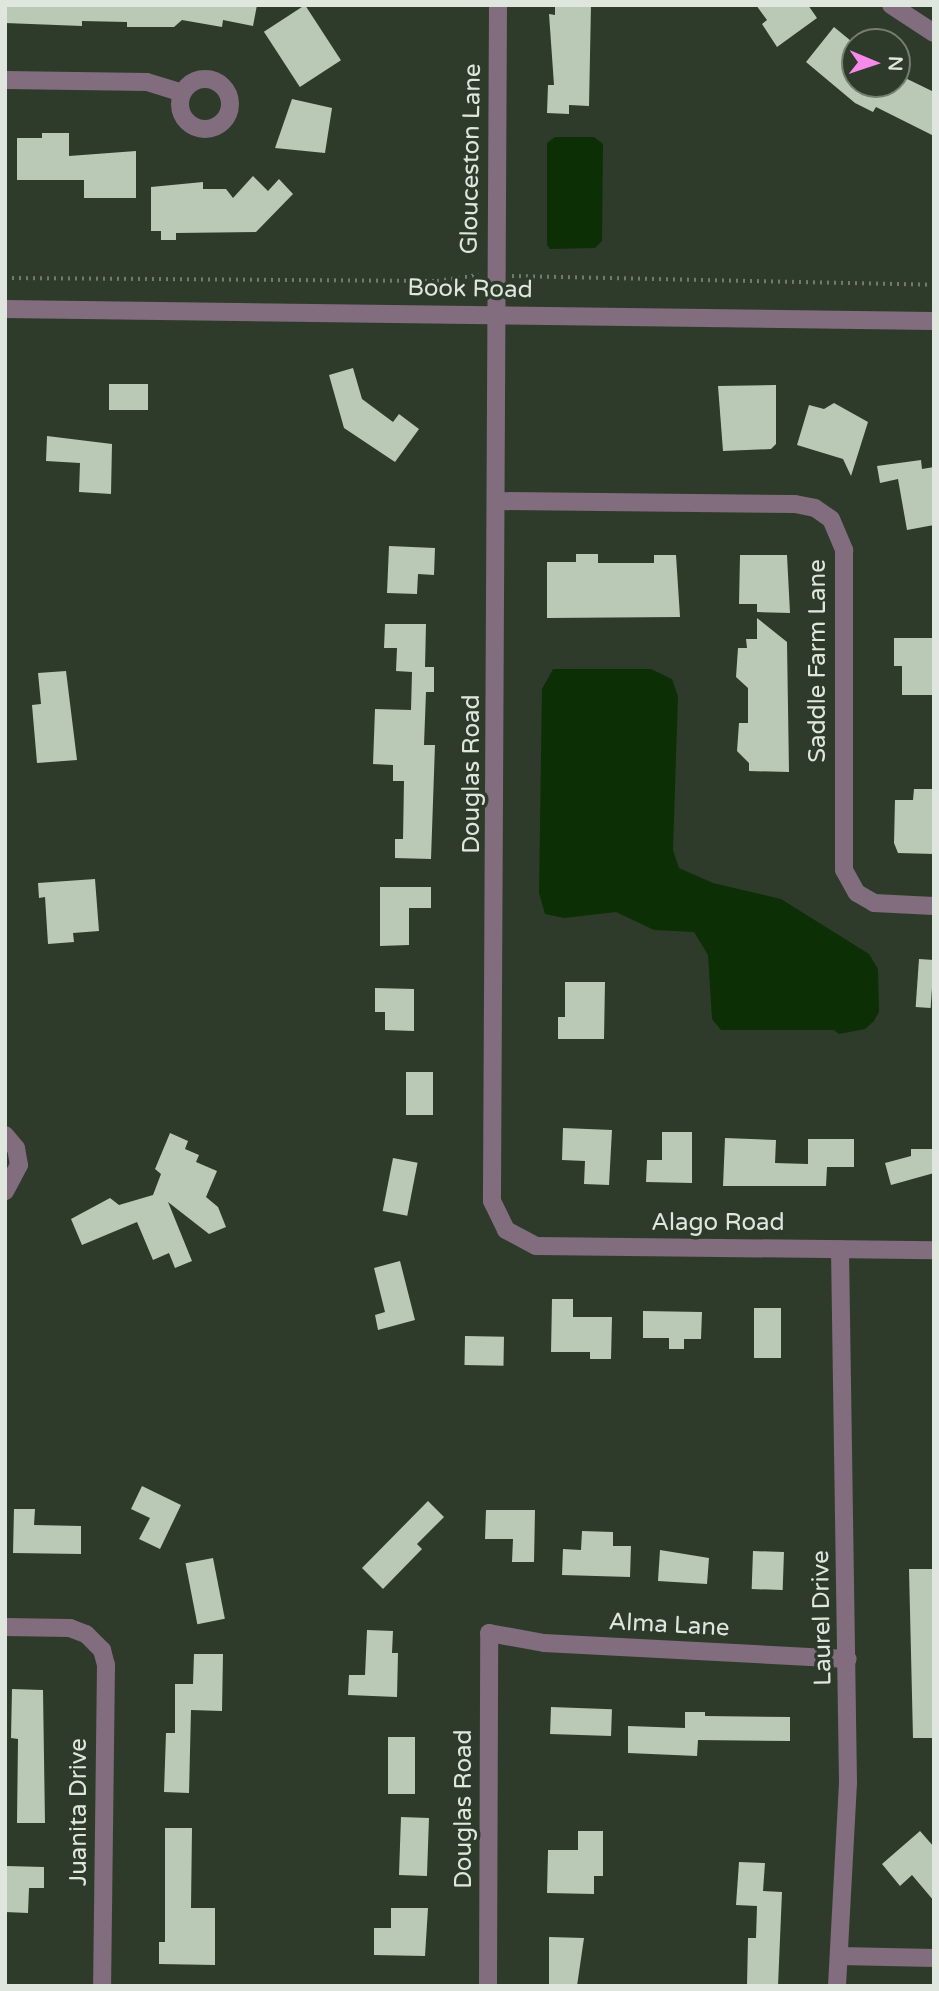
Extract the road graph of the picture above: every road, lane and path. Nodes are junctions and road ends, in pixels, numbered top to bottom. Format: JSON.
{"nodes":[{"id":1,"x":498,"y":5,"type":"edge"},
{"id":2,"x":891,"y":5,"type":"edge"},
{"id":3,"x":934,"y":33,"type":"edge"},
{"id":4,"x":5,"y":80,"type":"edge"},
{"id":5,"x":182,"y":93,"type":"dead end"},
{"id":6,"x":485,"y":275,"type":"dead end"},
{"id":7,"x":507,"y":276,"type":"dead end"},
{"id":8,"x":5,"y":278,"type":"edge"},
{"id":9,"x":934,"y":285,"type":"edge"},
{"id":10,"x":5,"y":309,"type":"edge"},
{"id":11,"x":498,"y":314,"type":"junction"},
{"id":12,"x":934,"y":321,"type":"edge"},
{"id":13,"x":497,"y":501,"type":"junction"},
{"id":14,"x":934,"y":906,"type":"edge"},
{"id":15,"x":5,"y":1135,"type":"edge"},
{"id":16,"x":5,"y":1191,"type":"edge"},
{"id":17,"x":506,"y":1230,"type":"joint"},
{"id":18,"x":840,"y":1249,"type":"junction"},
{"id":19,"x":934,"y":1250,"type":"edge"},
{"id":20,"x":5,"y":1627,"type":"edge"},
{"id":21,"x":489,"y":1633,"type":"joint"},
{"id":22,"x":848,"y":1659,"type":"junction"},
{"id":23,"x":840,"y":1956,"type":"junction"},
{"id":24,"x":934,"y":1958,"type":"edge"},
{"id":25,"x":102,"y":1986,"type":"edge"},
{"id":26,"x":488,"y":1986,"type":"edge"},
{"id":27,"x":837,"y":1986,"type":"edge"}],
"edges":[{"from":1,"to":11,"type":"street","name":"Glouceston Lane"},
{"from":2,"to":3,"type":"street"},
{"from":4,"to":5,"type":"street"},
{"from":6,"to":8,"type":"path"},
{"from":7,"to":9,"type":"path"},
{"from":10,"to":11,"type":"street","name":"Book Road"},
{"from":11,"to":12,"type":"street","name":"Book Road"},
{"from":11,"to":13,"type":"street","name":"Douglas Road"},
{"from":13,"to":14,"type":"street","name":"Saddle Farm Lane"},
{"from":13,"to":17,"type":"street","name":"Douglas Road"},
{"from":15,"to":16,"type":"street"},
{"from":17,"to":18,"type":"street","name":"Alago Road"},
{"from":18,"to":19,"type":"street","name":"Alago Road"},
{"from":18,"to":22,"type":"street","name":"Laurel Drive"},
{"from":20,"to":25,"type":"street","name":"Juanita Drive"},
{"from":21,"to":22,"type":"street","name":"Alma Lane"},
{"from":21,"to":26,"type":"street","name":"Douglas Road"},
{"from":22,"to":23,"type":"street","name":"Laurel Drive"},
{"from":23,"to":24,"type":"street"},
{"from":23,"to":27,"type":"street","name":"Laurel Drive"}]}
